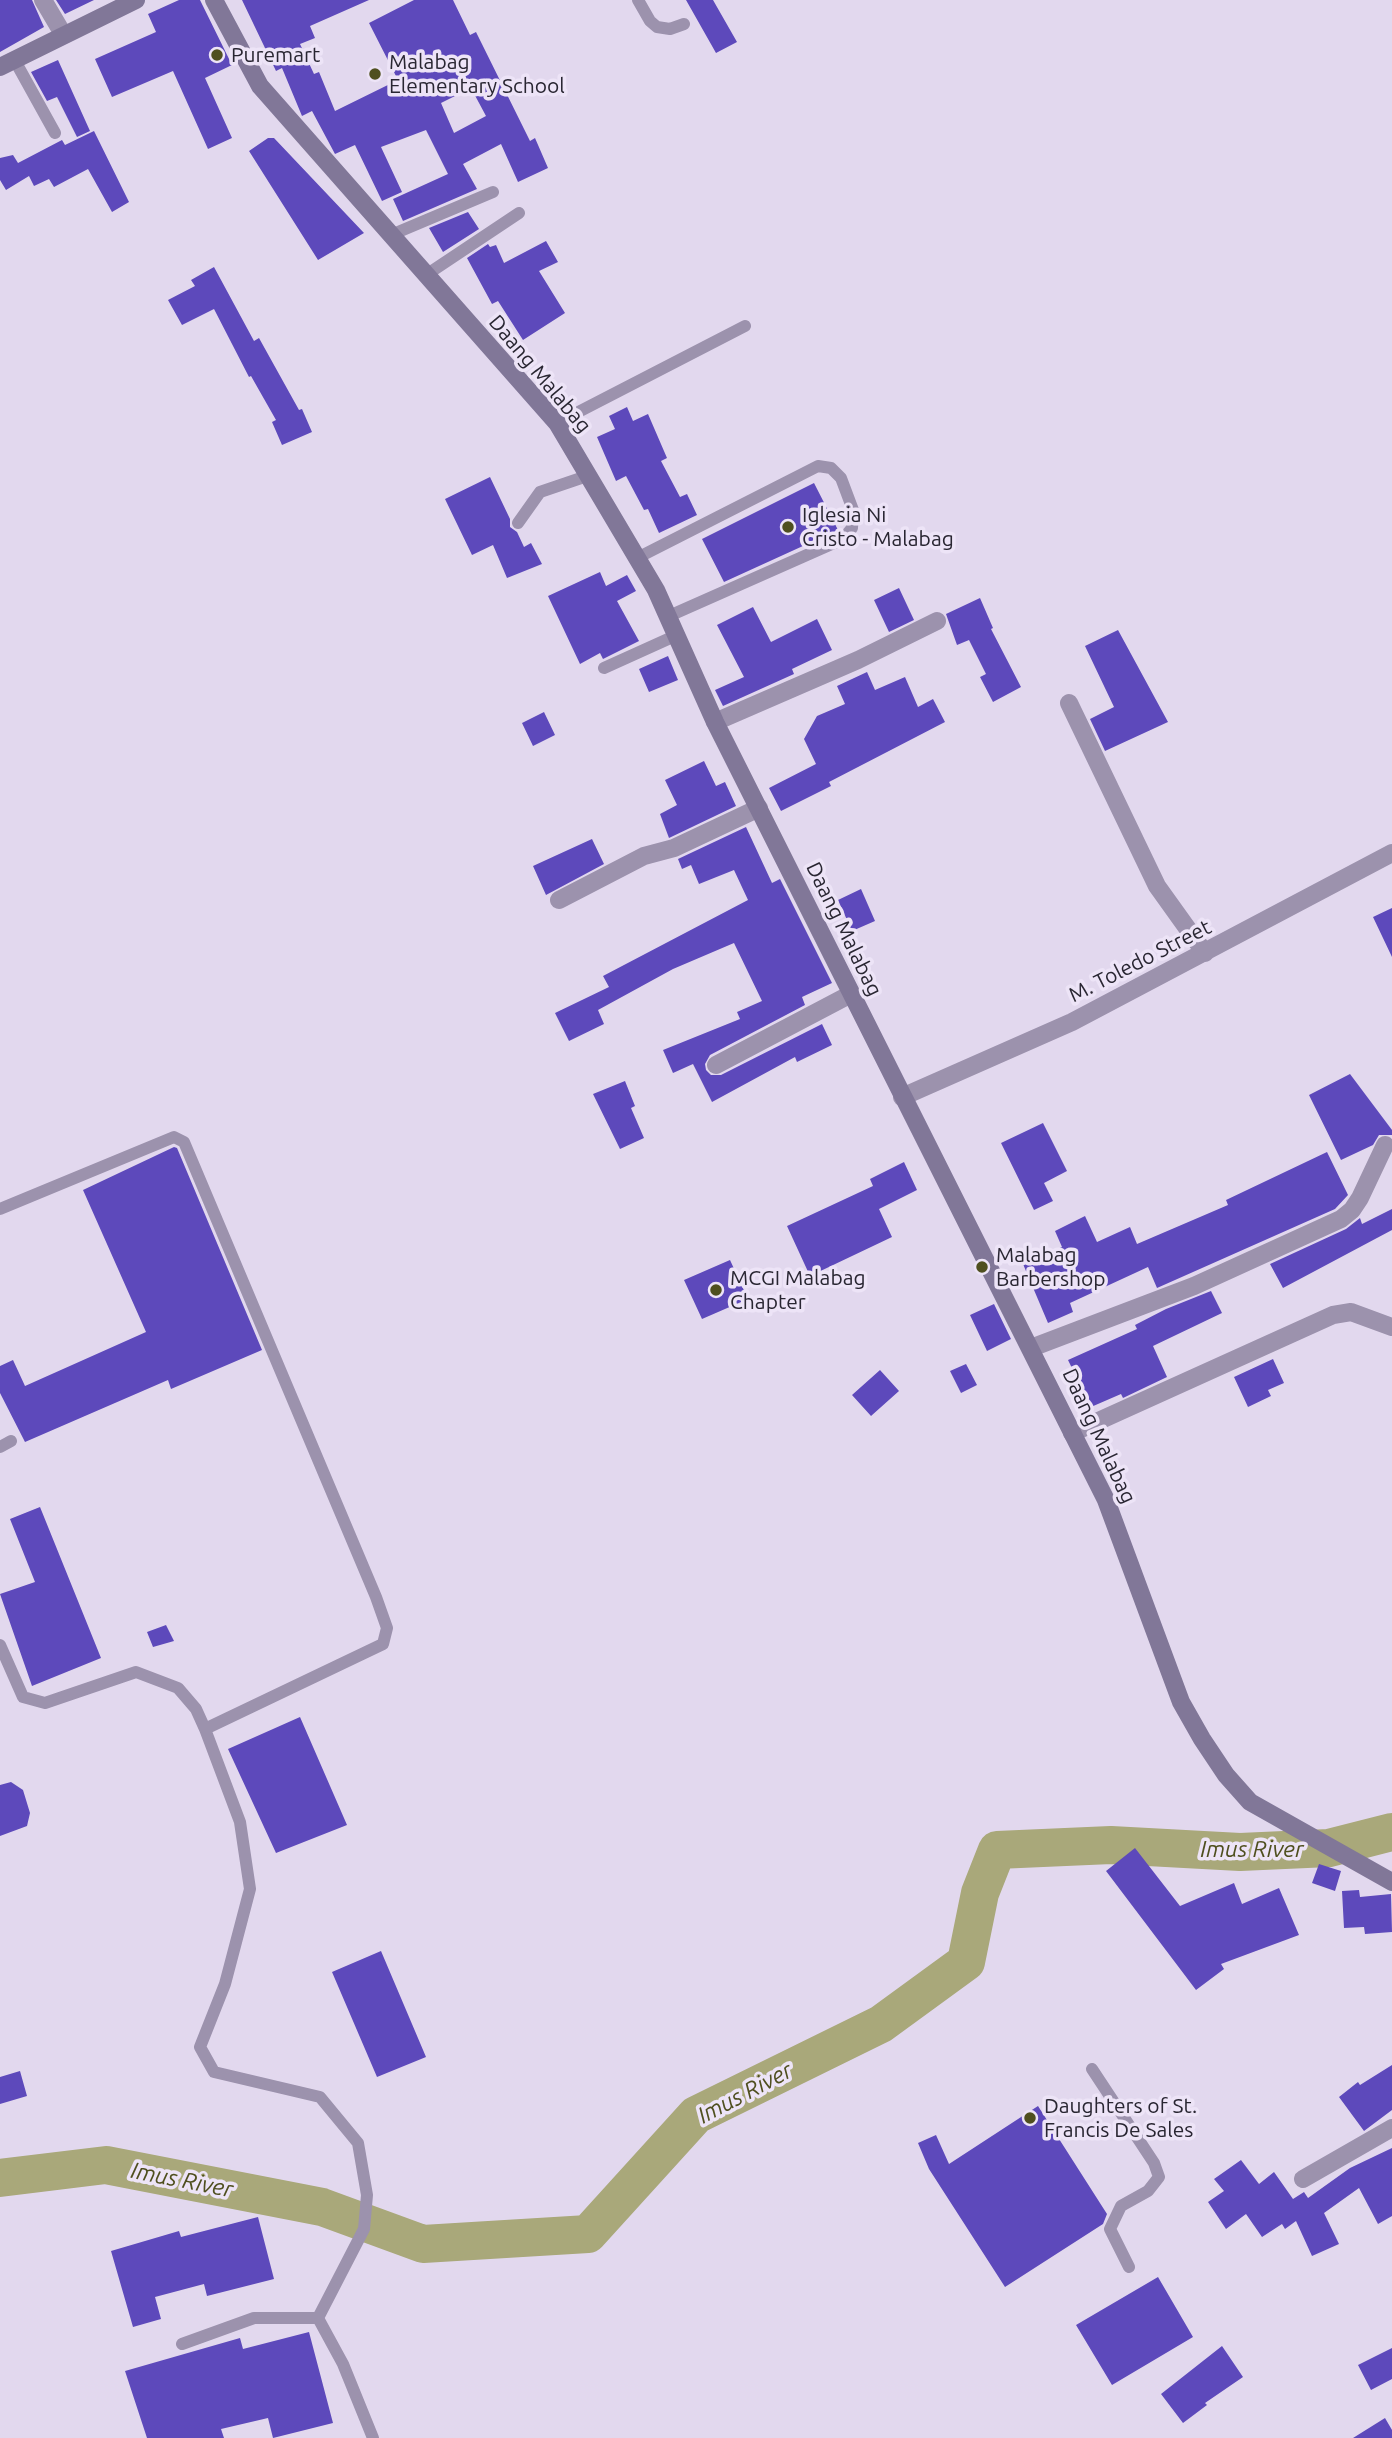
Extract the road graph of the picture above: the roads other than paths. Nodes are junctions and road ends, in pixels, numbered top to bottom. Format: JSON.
{"nodes":[{"id":1,"x":43,"y":0,"type":"edge"},
{"id":2,"x":136,"y":0,"type":"edge"},
{"id":3,"x":214,"y":0,"type":"edge"},
{"id":4,"x":638,"y":0,"type":"edge"},
{"id":5,"x":684,"y":24,"type":"dead end"},
{"id":6,"x":63,"y":34,"type":"junction"},
{"id":7,"x":7,"y":63,"type":"edge"},
{"id":8,"x":55,"y":133,"type":"dead end"},
{"id":9,"x":493,"y":192,"type":"dead end"},
{"id":10,"x":519,"y":213,"type":"dead end"},
{"id":11,"x":391,"y":235,"type":"junction"},
{"id":12,"x":426,"y":275,"type":"junction"},
{"id":13,"x":745,"y":326,"type":"dead end"},
{"id":14,"x":557,"y":423,"type":"junction"},
{"id":15,"x":590,"y":475,"type":"junction"},
{"id":16,"x":518,"y":523,"type":"dead end"},
{"id":17,"x":637,"y":558,"type":"junction"},
{"id":18,"x":668,"y":616,"type":"junction"},
{"id":19,"x":937,"y":621,"type":"dead end"},
{"id":20,"x":677,"y":635,"type":"junction"},
{"id":21,"x":604,"y":668,"type":"dead end"},
{"id":22,"x":1069,"y":704,"type":"dead end"},
{"id":23,"x":715,"y":722,"type":"junction"},
{"id":24,"x":759,"y":808,"type":"junction"},
{"id":25,"x":1392,"y":853,"type":"edge"},
{"id":26,"x":559,"y":900,"type":"dead end"},
{"id":27,"x":1205,"y":953,"type":"junction"},
{"id":28,"x":851,"y":994,"type":"junction"},
{"id":29,"x":716,"y":1065,"type":"dead end"},
{"id":30,"x":902,"y":1097,"type":"junction"},
{"id":31,"x":1385,"y":1145,"type":"dead end"},
{"id":32,"x":0,"y":1209,"type":"edge"},
{"id":33,"x":1392,"y":1328,"type":"edge"},
{"id":34,"x":1031,"y":1348,"type":"junction"},
{"id":35,"x":1072,"y":1433,"type":"junction"},
{"id":36,"x":0,"y":1645,"type":"edge"},
{"id":37,"x":205,"y":1729,"type":"junction"},
{"id":38,"x":1392,"y":1882,"type":"edge"},
{"id":39,"x":1092,"y":2069,"type":"dead end"},
{"id":40,"x":1392,"y":2128,"type":"edge"},
{"id":41,"x":1303,"y":2179,"type":"dead end"},
{"id":42,"x":1129,"y":2267,"type":"dead end"},
{"id":43,"x":318,"y":2318,"type":"junction"},
{"id":44,"x":182,"y":2344,"type":"dead end"},
{"id":45,"x":373,"y":2438,"type":"edge"}],
"edges":[{"from":1,"to":6,"type":"street"},
{"from":2,"to":6,"type":"street"},
{"from":3,"to":11,"type":"street","name":"Daang Malabag"},
{"from":4,"to":5,"type":"lane"},
{"from":6,"to":7,"type":"street"},
{"from":7,"to":8,"type":"lane"},
{"from":9,"to":11,"type":"lane"},
{"from":10,"to":12,"type":"lane"},
{"from":11,"to":12,"type":"street","name":"Daang Malabag"},
{"from":12,"to":14,"type":"street","name":"Daang Malabag"},
{"from":13,"to":14,"type":"lane"},
{"from":14,"to":15,"type":"street","name":"Daang Malabag"},
{"from":15,"to":16,"type":"lane"},
{"from":15,"to":17,"type":"street","name":"Daang Malabag"},
{"from":17,"to":18,"type":"street","name":"Daang Malabag"},
{"from":17,"to":18,"type":"lane"},
{"from":18,"to":20,"type":"street","name":"Daang Malabag"},
{"from":19,"to":23,"type":"street"},
{"from":20,"to":21,"type":"lane"},
{"from":20,"to":23,"type":"street","name":"Daang Malabag"},
{"from":22,"to":27,"type":"street"},
{"from":23,"to":24,"type":"street","name":"Daang Malabag"},
{"from":24,"to":26,"type":"street"},
{"from":24,"to":28,"type":"street","name":"Daang Malabag"},
{"from":25,"to":27,"type":"street","name":"M. Toledo Street"},
{"from":27,"to":30,"type":"street","name":"M. Toledo Street"},
{"from":28,"to":29,"type":"street"},
{"from":28,"to":30,"type":"street","name":"Daang Malabag"},
{"from":30,"to":34,"type":"street","name":"Daang Malabag"},
{"from":31,"to":34,"type":"street"},
{"from":32,"to":37,"type":"lane"},
{"from":33,"to":35,"type":"street"},
{"from":34,"to":35,"type":"street","name":"Daang Malabag"},
{"from":35,"to":38,"type":"street","name":"Daang Malabag"},
{"from":36,"to":37,"type":"lane"},
{"from":37,"to":43,"type":"lane"},
{"from":39,"to":42,"type":"lane"},
{"from":40,"to":41,"type":"street"},
{"from":43,"to":44,"type":"lane"},
{"from":43,"to":45,"type":"lane"}]}
